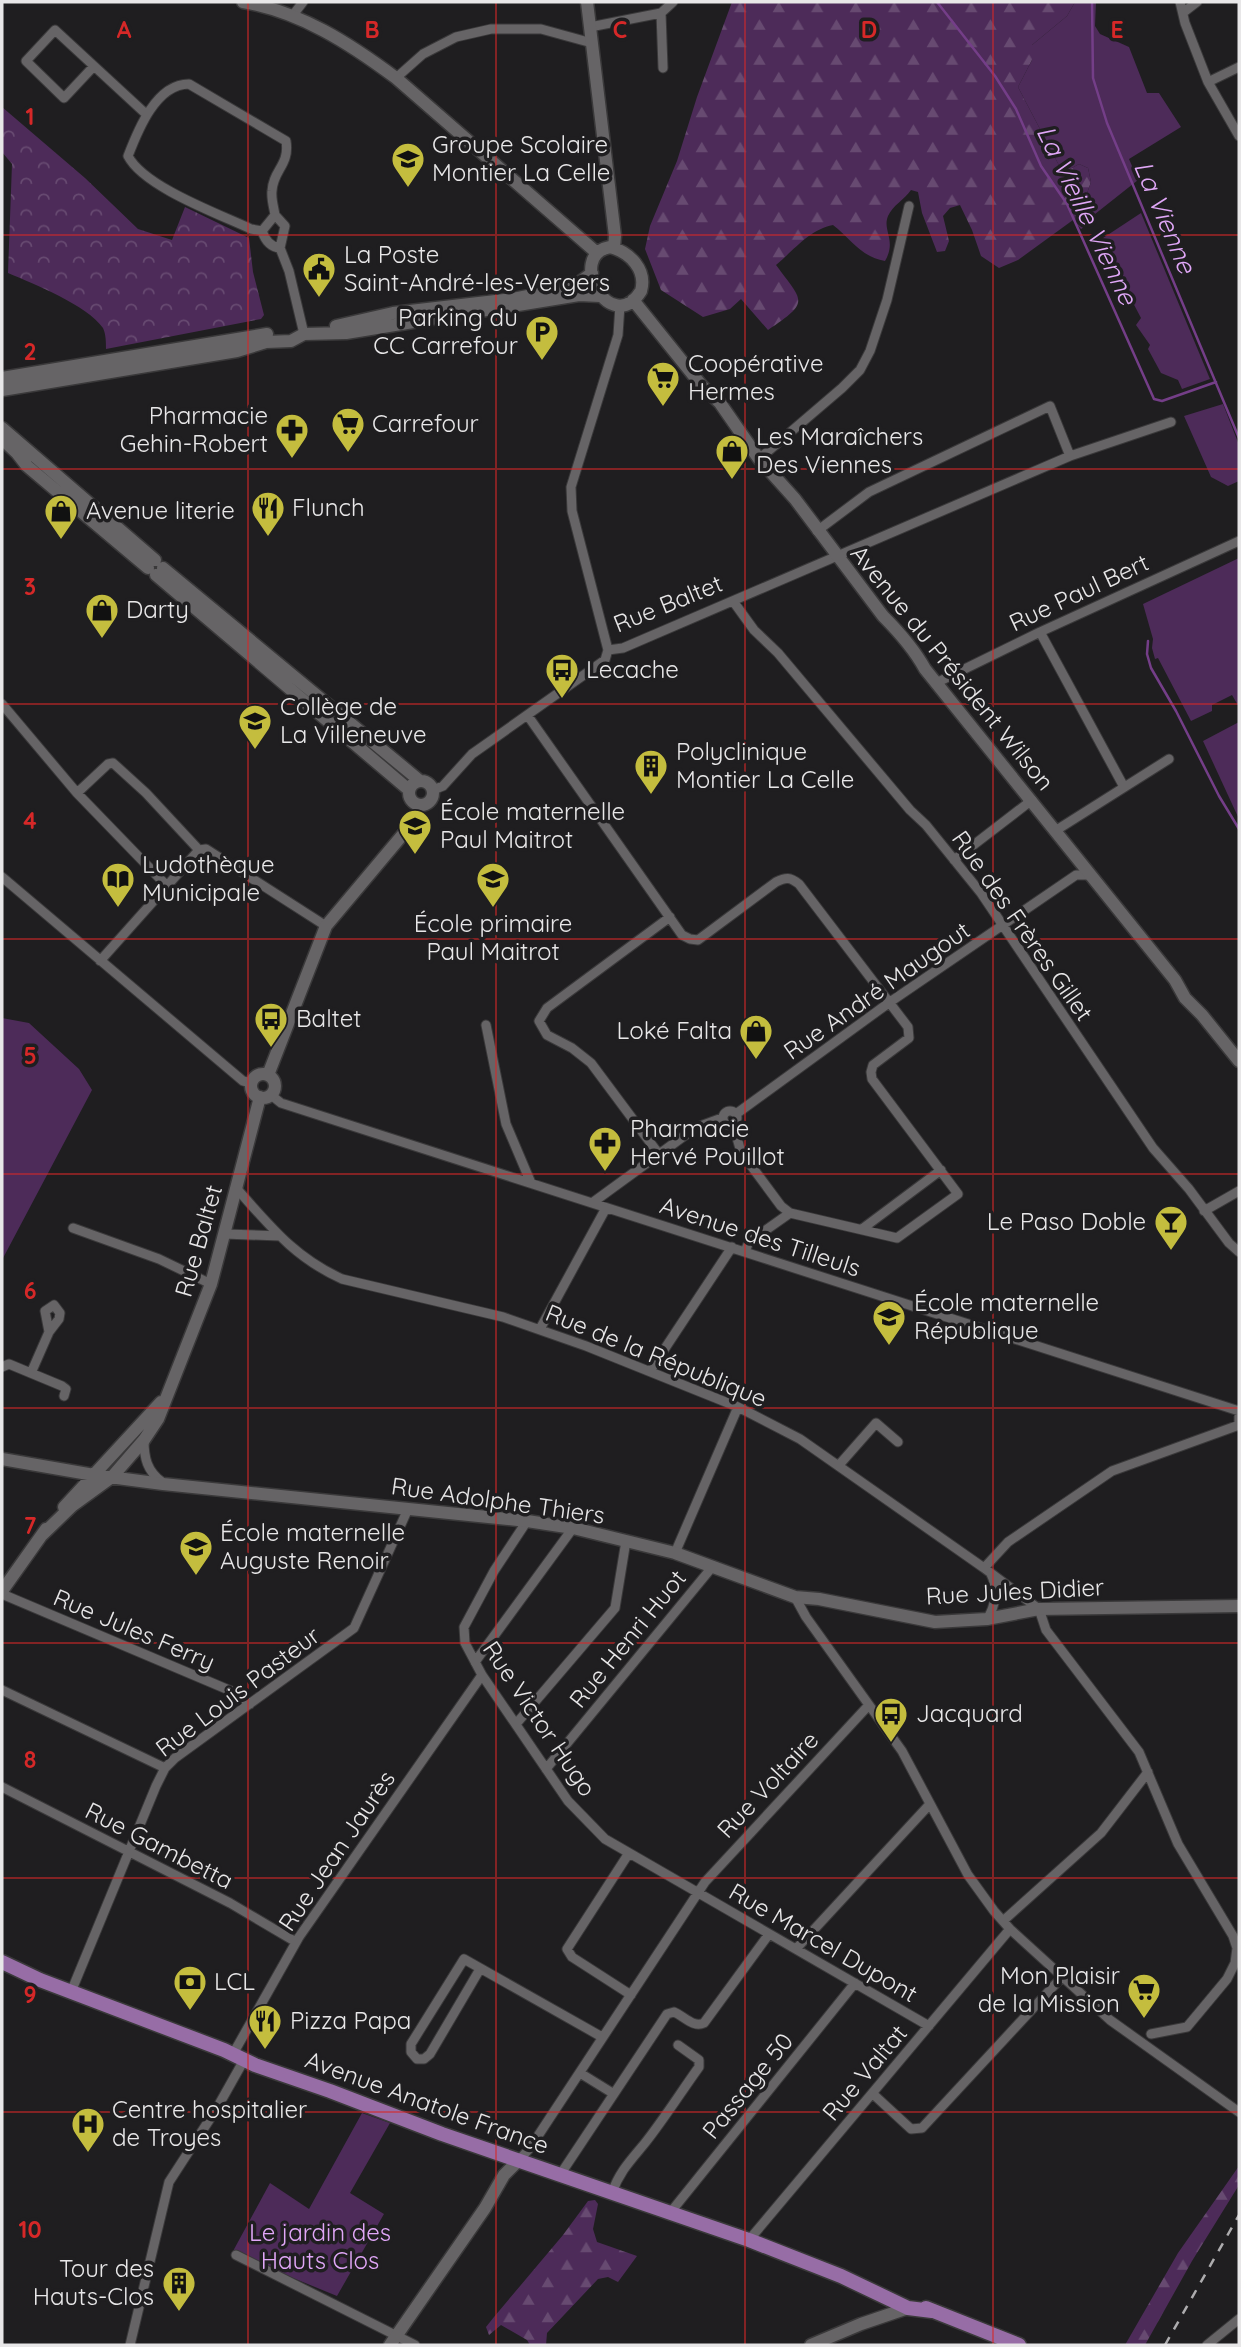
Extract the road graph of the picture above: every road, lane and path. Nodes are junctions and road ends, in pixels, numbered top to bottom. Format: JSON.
{"nodes":[{"id":1,"x":243,"y":2,"type":"edge"},
{"id":2,"x":303,"y":2,"type":"edge"},
{"id":3,"x":587,"y":2,"type":"edge"},
{"id":4,"x":673,"y":2,"type":"edge"},
{"id":5,"x":1180,"y":2,"type":"edge"},
{"id":6,"x":1197,"y":2,"type":"edge"},
{"id":7,"x":1184,"y":12,"type":"junction"},
{"id":8,"x":661,"y":13,"type":"junction"},
{"id":9,"x":293,"y":15,"type":"junction"},
{"id":10,"x":590,"y":27,"type":"junction"},
{"id":11,"x":592,"y":43,"type":"junction"},
{"id":12,"x":94,"y":65,"type":"junction"},
{"id":13,"x":1239,"y":67,"type":"edge"},
{"id":14,"x":663,"y":68,"type":"dead end"},
{"id":15,"x":396,"y":78,"type":"junction"},
{"id":16,"x":1208,"y":82,"type":"junction"},
{"id":17,"x":146,"y":114,"type":"junction"},
{"id":18,"x":1236,"y":124,"type":"edge"},
{"id":19,"x":1239,"y":136,"type":"edge"},
{"id":20,"x":909,"y":206,"type":"dead end"},
{"id":21,"x":275,"y":215,"type":"junction"},
{"id":22,"x":262,"y":231,"type":"junction"},
{"id":23,"x":280,"y":248,"type":"junction"},
{"id":24,"x":614,"y":248,"type":"junction"},
{"id":25,"x":597,"y":253,"type":"junction"},
{"id":26,"x":592,"y":274,"type":"junction"},
{"id":27,"x":600,"y":296,"type":"junction"},
{"id":28,"x":626,"y":303,"type":"junction"},
{"id":29,"x":304,"y":334,"type":"junction"},
{"id":30,"x":2,"y":378,"type":"edge"},
{"id":31,"x":2,"y":390,"type":"edge"},
{"id":32,"x":1171,"y":422,"type":"dead end"},
{"id":33,"x":2,"y":428,"type":"edge"},
{"id":34,"x":2,"y":439,"type":"edge"},
{"id":35,"x":1070,"y":456,"type":"junction"},
{"id":36,"x":759,"y":459,"type":"junction"},
{"id":37,"x":817,"y":531,"type":"junction"},
{"id":38,"x":1239,"y":541,"type":"edge"},
{"id":39,"x":836,"y":556,"type":"junction"},
{"id":40,"x":155,"y":568,"type":"junction"},
{"id":41,"x":733,"y":601,"type":"junction"},
{"id":42,"x":1040,"y":632,"type":"junction"},
{"id":43,"x":608,"y":650,"type":"junction"},
{"id":44,"x":936,"y":683,"type":"junction"},
{"id":45,"x":2,"y":704,"type":"edge"},
{"id":46,"x":528,"y":716,"type":"junction"},
{"id":47,"x":1169,"y":760,"type":"dead end"},
{"id":48,"x":420,"y":781,"type":"junction"},
{"id":49,"x":1124,"y":787,"type":"junction"},
{"id":50,"x":409,"y":790,"type":"junction"},
{"id":51,"x":433,"y":790,"type":"junction"},
{"id":52,"x":77,"y":793,"type":"junction"},
{"id":53,"x":1032,"y":800,"type":"junction"},
{"id":54,"x":419,"y":806,"type":"junction"},
{"id":55,"x":1055,"y":831,"type":"junction"},
{"id":56,"x":200,"y":850,"type":"junction"},
{"id":57,"x":954,"y":860,"type":"junction"},
{"id":58,"x":1079,"y":860,"type":"junction"},
{"id":59,"x":1076,"y":875,"type":"junction"},
{"id":60,"x":1091,"y":875,"type":"junction"},
{"id":61,"x":2,"y":877,"type":"edge"},
{"id":62,"x":167,"y":886,"type":"junction"},
{"id":63,"x":670,"y":917,"type":"junction"},
{"id":64,"x":326,"y":926,"type":"junction"},
{"id":65,"x":1002,"y":926,"type":"junction"},
{"id":66,"x":100,"y":961,"type":"junction"},
{"id":67,"x":890,"y":1002,"type":"junction"},
{"id":68,"x":486,"y":1025,"type":"dead end"},
{"id":69,"x":1239,"y":1061,"type":"edge"},
{"id":70,"x":268,"y":1075,"type":"junction"},
{"id":71,"x":248,"y":1082,"type":"junction"},
{"id":72,"x":265,"y":1096,"type":"junction"},
{"id":73,"x":736,"y":1114,"type":"junction"},
{"id":74,"x":722,"y":1118,"type":"junction"},
{"id":75,"x":733,"y":1124,"type":"junction"},
{"id":76,"x":658,"y":1153,"type":"junction"},
{"id":77,"x":941,"y":1170,"type":"junction"},
{"id":78,"x":531,"y":1183,"type":"junction"},
{"id":79,"x":237,"y":1189,"type":"junction"},
{"id":80,"x":1239,"y":1191,"type":"edge"},
{"id":81,"x":592,"y":1203,"type":"junction"},
{"id":82,"x":606,"y":1208,"type":"junction"},
{"id":83,"x":1204,"y":1210,"type":"junction"},
{"id":84,"x":790,"y":1213,"type":"junction"},
{"id":85,"x":73,"y":1228,"type":"dead end"},
{"id":86,"x":862,"y":1229,"type":"junction"},
{"id":87,"x":225,"y":1234,"type":"junction"},
{"id":88,"x":281,"y":1237,"type":"junction"},
{"id":89,"x":732,"y":1247,"type":"junction"},
{"id":90,"x":745,"y":1251,"type":"junction"},
{"id":91,"x":1239,"y":1252,"type":"edge"},
{"id":92,"x":211,"y":1284,"type":"junction"},
{"id":93,"x":540,"y":1329,"type":"junction"},
{"id":94,"x":49,"y":1332,"type":"dead end"},
{"id":95,"x":2,"y":1367,"type":"edge"},
{"id":96,"x":650,"y":1371,"type":"junction"},
{"id":97,"x":31,"y":1373,"type":"junction"},
{"id":98,"x":168,"y":1394,"type":"junction"},
{"id":99,"x":64,"y":1396,"type":"dead end"},
{"id":100,"x":738,"y":1407,"type":"junction"},
{"id":101,"x":1239,"y":1410,"type":"edge"},
{"id":102,"x":1239,"y":1425,"type":"edge"},
{"id":103,"x":144,"y":1440,"type":"junction"},
{"id":104,"x":898,"y":1442,"type":"dead end"},
{"id":105,"x":2,"y":1459,"type":"edge"},
{"id":106,"x":839,"y":1465,"type":"junction"},
{"id":107,"x":94,"y":1475,"type":"junction"},
{"id":108,"x":112,"y":1477,"type":"junction"},
{"id":109,"x":163,"y":1483,"type":"junction"},
{"id":110,"x":408,"y":1509,"type":"junction"},
{"id":111,"x":527,"y":1521,"type":"junction"},
{"id":112,"x":573,"y":1528,"type":"junction"},
{"id":113,"x":42,"y":1535,"type":"junction"},
{"id":114,"x":626,"y":1541,"type":"junction"},
{"id":115,"x":675,"y":1553,"type":"junction"},
{"id":116,"x":713,"y":1566,"type":"junction"},
{"id":117,"x":987,"y":1570,"type":"junction"},
{"id":118,"x":2,"y":1593,"type":"edge"},
{"id":119,"x":795,"y":1597,"type":"junction"},
{"id":120,"x":1239,"y":1606,"type":"edge"},
{"id":121,"x":1039,"y":1609,"type":"junction"},
{"id":122,"x":987,"y":1619,"type":"junction"},
{"id":123,"x":475,"y":1662,"type":"junction"},
{"id":124,"x":482,"y":1675,"type":"junction"},
{"id":125,"x":2,"y":1690,"type":"edge"},
{"id":126,"x":250,"y":1704,"type":"junction"},
{"id":127,"x":869,"y":1706,"type":"junction"},
{"id":128,"x":516,"y":1724,"type":"junction"},
{"id":129,"x":165,"y":1768,"type":"junction"},
{"id":130,"x":546,"y":1769,"type":"junction"},
{"id":131,"x":1148,"y":1772,"type":"junction"},
{"id":132,"x":2,"y":1787,"type":"edge"},
{"id":133,"x":930,"y":1804,"type":"junction"},
{"id":134,"x":129,"y":1853,"type":"junction"},
{"id":135,"x":629,"y":1853,"type":"junction"},
{"id":136,"x":698,"y":1893,"type":"junction"},
{"id":137,"x":1003,"y":1921,"type":"junction"},
{"id":138,"x":1010,"y":1929,"type":"junction"},
{"id":139,"x":769,"y":1934,"type":"junction"},
{"id":140,"x":296,"y":1942,"type":"junction"},
{"id":141,"x":796,"y":1949,"type":"junction"},
{"id":142,"x":2,"y":1962,"type":"edge"},
{"id":143,"x":480,"y":1969,"type":"junction"},
{"id":144,"x":1062,"y":1978,"type":"junction"},
{"id":145,"x":855,"y":1983,"type":"junction"},
{"id":146,"x":71,"y":1992,"type":"junction"},
{"id":147,"x":631,"y":1994,"type":"junction"},
{"id":148,"x":929,"y":2026,"type":"junction"},
{"id":149,"x":1151,"y":2034,"type":"dead end"},
{"id":150,"x":603,"y":2038,"type":"junction"},
{"id":151,"x":678,"y":2045,"type":"dead end"},
{"id":152,"x":239,"y":2057,"type":"junction"},
{"id":153,"x":580,"y":2073,"type":"junction"},
{"id":154,"x":614,"y":2094,"type":"junction"},
{"id":155,"x":873,"y":2094,"type":"junction"},
{"id":156,"x":1239,"y":2112,"type":"edge"},
{"id":157,"x":519,"y":2160,"type":"junction"},
{"id":158,"x":560,"y":2175,"type":"junction"},
{"id":159,"x":611,"y":2193,"type":"junction"},
{"id":160,"x":670,"y":2213,"type":"junction"},
{"id":161,"x":749,"y":2241,"type":"junction"},
{"id":162,"x":236,"y":2255,"type":"dead end"},
{"id":163,"x":902,"y":2303,"type":"junction"},
{"id":164,"x":1239,"y":2319,"type":"edge"},
{"id":165,"x":393,"y":2340,"type":"edge"},
{"id":166,"x":130,"y":2345,"type":"edge"},
{"id":167,"x":415,"y":2345,"type":"edge"},
{"id":168,"x":811,"y":2345,"type":"edge"},
{"id":169,"x":1019,"y":2345,"type":"edge"},
{"id":170,"x":1207,"y":2345,"type":"edge"}],
"edges":[{"from":1,"to":9,"type":"street"},
{"from":2,"to":9,"type":"street"},
{"from":3,"to":10,"type":"street"},
{"from":4,"to":8,"type":"street"},
{"from":5,"to":7,"type":"street"},
{"from":6,"to":7,"type":"street"},
{"from":7,"to":16,"type":"street"},
{"from":8,"to":10,"type":"street"},
{"from":8,"to":14,"type":"street"},
{"from":9,"to":15,"type":"street"},
{"from":10,"to":11,"type":"street"},
{"from":11,"to":15,"type":"street"},
{"from":11,"to":24,"type":"street"},
{"from":12,"to":12,"type":"street"},
{"from":12,"to":17,"type":"street"},
{"from":13,"to":16,"type":"street"},
{"from":15,"to":25,"type":"street"},
{"from":16,"to":18,"type":"street"},
{"from":17,"to":21,"type":"street"},
{"from":17,"to":22,"type":"street"},
{"from":18,"to":19,"type":"street"},
{"from":20,"to":36,"type":"street"},
{"from":21,"to":22,"type":"street"},
{"from":21,"to":23,"type":"street"},
{"from":22,"to":23,"type":"street"},
{"from":23,"to":29,"type":"street"},
{"from":24,"to":25,"type":"street"},
{"from":24,"to":28,"type":"street"},
{"from":25,"to":26,"type":"street"},
{"from":26,"to":27,"type":"street"},
{"from":26,"to":29,"type":"street"},
{"from":27,"to":28,"type":"street"},
{"from":27,"to":29,"type":"street"},
{"from":28,"to":36,"type":"street","name":"Avenue du Président Wilson"},
{"from":28,"to":43,"type":"street"},
{"from":29,"to":30,"type":"street"},
{"from":29,"to":31,"type":"street"},
{"from":32,"to":35,"type":"street","name":"Rue Baltet"},
{"from":33,"to":40,"type":"street"},
{"from":34,"to":40,"type":"street"},
{"from":35,"to":37,"type":"street"},
{"from":35,"to":39,"type":"street","name":"Rue Baltet"},
{"from":36,"to":37,"type":"street","name":"Avenue du Président Wilson"},
{"from":37,"to":39,"type":"street","name":"Avenue du Président Wilson"},
{"from":38,"to":42,"type":"street","name":"Rue Paul Bert"},
{"from":39,"to":41,"type":"street","name":"Rue Baltet"},
{"from":39,"to":44,"type":"street","name":"Avenue du Président Wilson"},
{"from":40,"to":48,"type":"street"},
{"from":40,"to":50,"type":"street"},
{"from":41,"to":43,"type":"street","name":"Rue Baltet"},
{"from":41,"to":57,"type":"street","name":"Rue des Frères Gillet"},
{"from":42,"to":44,"type":"street","name":"Rue Paul Bert"},
{"from":42,"to":49,"type":"street"},
{"from":43,"to":46,"type":"street","name":"Rue Baltet"},
{"from":44,"to":53,"type":"street","name":"Avenue du Président Wilson"},
{"from":45,"to":52,"type":"street"},
{"from":46,"to":51,"type":"street","name":"Rue Baltet"},
{"from":46,"to":63,"type":"street"},
{"from":47,"to":49,"type":"street"},
{"from":48,"to":50,"type":"street"},
{"from":48,"to":51,"type":"street"},
{"from":49,"to":55,"type":"street"},
{"from":50,"to":54,"type":"street"},
{"from":51,"to":54,"type":"street"},
{"from":52,"to":56,"type":"street"},
{"from":52,"to":62,"type":"street"},
{"from":53,"to":55,"type":"street","name":"Avenue du Président Wilson"},
{"from":53,"to":57,"type":"street"},
{"from":54,"to":64,"type":"street"},
{"from":55,"to":58,"type":"street","name":"Avenue du Président Wilson"},
{"from":56,"to":62,"type":"street"},
{"from":56,"to":64,"type":"street"},
{"from":57,"to":65,"type":"street","name":"Rue des Frères Gillet"},
{"from":58,"to":59,"type":"street"},
{"from":58,"to":60,"type":"street","name":"Avenue du Président Wilson"},
{"from":59,"to":60,"type":"street"},
{"from":59,"to":65,"type":"street","name":"Rue André Maugout"},
{"from":60,"to":69,"type":"street","name":"Avenue du Président Wilson"},
{"from":61,"to":66,"type":"street"},
{"from":62,"to":66,"type":"street"},
{"from":63,"to":67,"type":"street"},
{"from":63,"to":76,"type":"street"},
{"from":64,"to":70,"type":"street"},
{"from":65,"to":67,"type":"street","name":"Rue André Maugout"},
{"from":65,"to":83,"type":"street","name":"Rue des Frères Gillet"},
{"from":66,"to":71,"type":"street"},
{"from":67,"to":73,"type":"street","name":"Rue André Maugout"},
{"from":67,"to":77,"type":"street"},
{"from":68,"to":78,"type":"street"},
{"from":70,"to":71,"type":"street"},
{"from":70,"to":72,"type":"street"},
{"from":71,"to":72,"type":"street"},
{"from":72,"to":78,"type":"street","name":"Avenue des Tilleuls"},
{"from":72,"to":79,"type":"street","name":"Rue Baltet"},
{"from":73,"to":74,"type":"street"},
{"from":73,"to":75,"type":"street"},
{"from":74,"to":75,"type":"street"},
{"from":74,"to":76,"type":"street"},
{"from":75,"to":84,"type":"street"},
{"from":76,"to":81,"type":"street"},
{"from":77,"to":86,"type":"street"},
{"from":77,"to":86,"type":"street"},
{"from":78,"to":81,"type":"street","name":"Avenue des Tilleuls"},
{"from":79,"to":87,"type":"street","name":"Rue Baltet"},
{"from":79,"to":88,"type":"street","name":"Rue de la République"},
{"from":80,"to":83,"type":"street"},
{"from":81,"to":82,"type":"street","name":"Avenue des Tilleuls"},
{"from":82,"to":89,"type":"street","name":"Avenue des Tilleuls"},
{"from":82,"to":93,"type":"street"},
{"from":83,"to":91,"type":"street","name":"Rue des Frères Gillet"},
{"from":84,"to":86,"type":"street"},
{"from":84,"to":90,"type":"street"},
{"from":85,"to":92,"type":"street"},
{"from":87,"to":88,"type":"street"},
{"from":87,"to":92,"type":"street","name":"Rue Baltet"},
{"from":88,"to":93,"type":"street","name":"Rue de la République"},
{"from":89,"to":90,"type":"street","name":"Avenue des Tilleuls"},
{"from":89,"to":96,"type":"street"},
{"from":90,"to":101,"type":"street","name":"Avenue des Tilleuls"},
{"from":92,"to":98,"type":"street","name":"Rue Baltet"},
{"from":93,"to":96,"type":"street","name":"Rue de la République"},
{"from":94,"to":97,"type":"street"},
{"from":95,"to":97,"type":"street"},
{"from":96,"to":100,"type":"street","name":"Rue de la République"},
{"from":97,"to":99,"type":"street"},
{"from":98,"to":103,"type":"street","name":"Rue Baltet"},
{"from":98,"to":107,"type":"street","name":"Rue Baltet"},
{"from":100,"to":106,"type":"street","name":"Rue de la République"},
{"from":100,"to":115,"type":"street"},
{"from":101,"to":102,"type":"street"},
{"from":102,"to":117,"type":"street"},
{"from":103,"to":108,"type":"street","name":"Rue Baltet"},
{"from":103,"to":109,"type":"street"},
{"from":104,"to":106,"type":"street"},
{"from":105,"to":107,"type":"street","name":"Rue Adolphe Thiers"},
{"from":106,"to":117,"type":"street","name":"Rue de la République"},
{"from":107,"to":108,"type":"street","name":"Rue Adolphe Thiers"},
{"from":107,"to":113,"type":"street","name":"Rue Baltet"},
{"from":108,"to":109,"type":"street","name":"Rue Adolphe Thiers"},
{"from":108,"to":113,"type":"street","name":"Rue Baltet"},
{"from":109,"to":110,"type":"street","name":"Rue Adolphe Thiers"},
{"from":110,"to":111,"type":"street","name":"Rue Adolphe Thiers"},
{"from":110,"to":126,"type":"street","name":"Rue Louis Pasteur"},
{"from":111,"to":112,"type":"street","name":"Rue Adolphe Thiers"},
{"from":111,"to":123,"type":"street","name":"Rue Victor Hugo"},
{"from":112,"to":114,"type":"street","name":"Rue Adolphe Thiers"},
{"from":112,"to":123,"type":"street"},
{"from":113,"to":118,"type":"street"},
{"from":114,"to":115,"type":"street","name":"Rue Adolphe Thiers"},
{"from":114,"to":128,"type":"street"},
{"from":115,"to":116,"type":"street","name":"Rue Adolphe Thiers"},
{"from":116,"to":119,"type":"street","name":"Rue Adolphe Thiers"},
{"from":116,"to":130,"type":"street","name":"Rue Henri Huot"},
{"from":117,"to":121,"type":"street","name":"Rue de la République"},
{"from":117,"to":122,"type":"street"},
{"from":118,"to":126,"type":"street","name":"Rue Jules Ferry"},
{"from":119,"to":122,"type":"street","name":"Rue Jules Didier"},
{"from":119,"to":127,"type":"street"},
{"from":120,"to":121,"type":"street","name":"Rue Jules Didier"},
{"from":121,"to":122,"type":"street","name":"Rue Jules Didier"},
{"from":121,"to":131,"type":"street"},
{"from":123,"to":124,"type":"street","name":"Rue Victor Hugo"},
{"from":124,"to":128,"type":"street","name":"Rue Victor Hugo"},
{"from":124,"to":140,"type":"street","name":"Rue Jean Jaurès"},
{"from":125,"to":129,"type":"street"},
{"from":126,"to":129,"type":"street","name":"Rue Louis Pasteur"},
{"from":127,"to":133,"type":"street"},
{"from":127,"to":136,"type":"street","name":"Rue Voltaire"},
{"from":128,"to":130,"type":"street","name":"Rue Victor Hugo"},
{"from":129,"to":134,"type":"street","name":"Rue Louis Pasteur"},
{"from":130,"to":135,"type":"street","name":"Rue Victor Hugo"},
{"from":131,"to":137,"type":"street"},
{"from":131,"to":149,"type":"street"},
{"from":132,"to":134,"type":"street","name":"Rue Gambetta"},
{"from":133,"to":137,"type":"street"},
{"from":133,"to":141,"type":"street"},
{"from":134,"to":140,"type":"street","name":"Rue Gambetta"},
{"from":134,"to":146,"type":"street","name":"Rue Louis Pasteur"},
{"from":135,"to":136,"type":"street","name":"Rue Victor Hugo"},
{"from":135,"to":147,"type":"street"},
{"from":136,"to":139,"type":"street","name":"Rue Marcel Dupont"},
{"from":136,"to":147,"type":"street","name":"Rue Voltaire"},
{"from":137,"to":138,"type":"street"},
{"from":138,"to":144,"type":"street"},
{"from":138,"to":148,"type":"street","name":"Rue Valtat"},
{"from":139,"to":141,"type":"street","name":"Rue Marcel Dupont"},
{"from":139,"to":154,"type":"street"},
{"from":140,"to":152,"type":"street","name":"Rue Jean Jaurès"},
{"from":141,"to":145,"type":"street","name":"Rue Marcel Dupont"},
{"from":142,"to":146,"type":"main road","name":"Avenue Anatole France"},
{"from":143,"to":143,"type":"street"},
{"from":143,"to":150,"type":"street"},
{"from":144,"to":155,"type":"street"},
{"from":144,"to":156,"type":"street"},
{"from":145,"to":148,"type":"street","name":"Rue Marcel Dupont"},
{"from":145,"to":160,"type":"street","name":"Passage 50"},
{"from":146,"to":152,"type":"main road","name":"Avenue Anatole France"},
{"from":147,"to":150,"type":"street","name":"Rue Voltaire"},
{"from":148,"to":155,"type":"street","name":"Rue Valtat"},
{"from":150,"to":153,"type":"street","name":"Rue Voltaire"},
{"from":151,"to":159,"type":"street"},
{"from":152,"to":157,"type":"main road","name":"Avenue Anatole France"},
{"from":152,"to":166,"type":"street","name":"Rue Jean Jaurès"},
{"from":153,"to":154,"type":"street"},
{"from":153,"to":157,"type":"street","name":"Rue Voltaire"},
{"from":154,"to":158,"type":"street"},
{"from":155,"to":161,"type":"street","name":"Rue Valtat"},
{"from":157,"to":158,"type":"main road","name":"Avenue Anatole France"},
{"from":157,"to":165,"type":"street"},
{"from":158,"to":159,"type":"main road","name":"Avenue Anatole France"},
{"from":159,"to":160,"type":"main road","name":"Avenue Anatole France"},
{"from":160,"to":161,"type":"main road","name":"Avenue Anatole France"},
{"from":161,"to":163,"type":"main road","name":"Avenue Anatole France"},
{"from":162,"to":165,"type":"street"},
{"from":163,"to":168,"type":"street"},
{"from":163,"to":169,"type":"main road","name":"Avenue Anatole France"},
{"from":164,"to":170,"type":"street"},
{"from":165,"to":167,"type":"street"}]}
